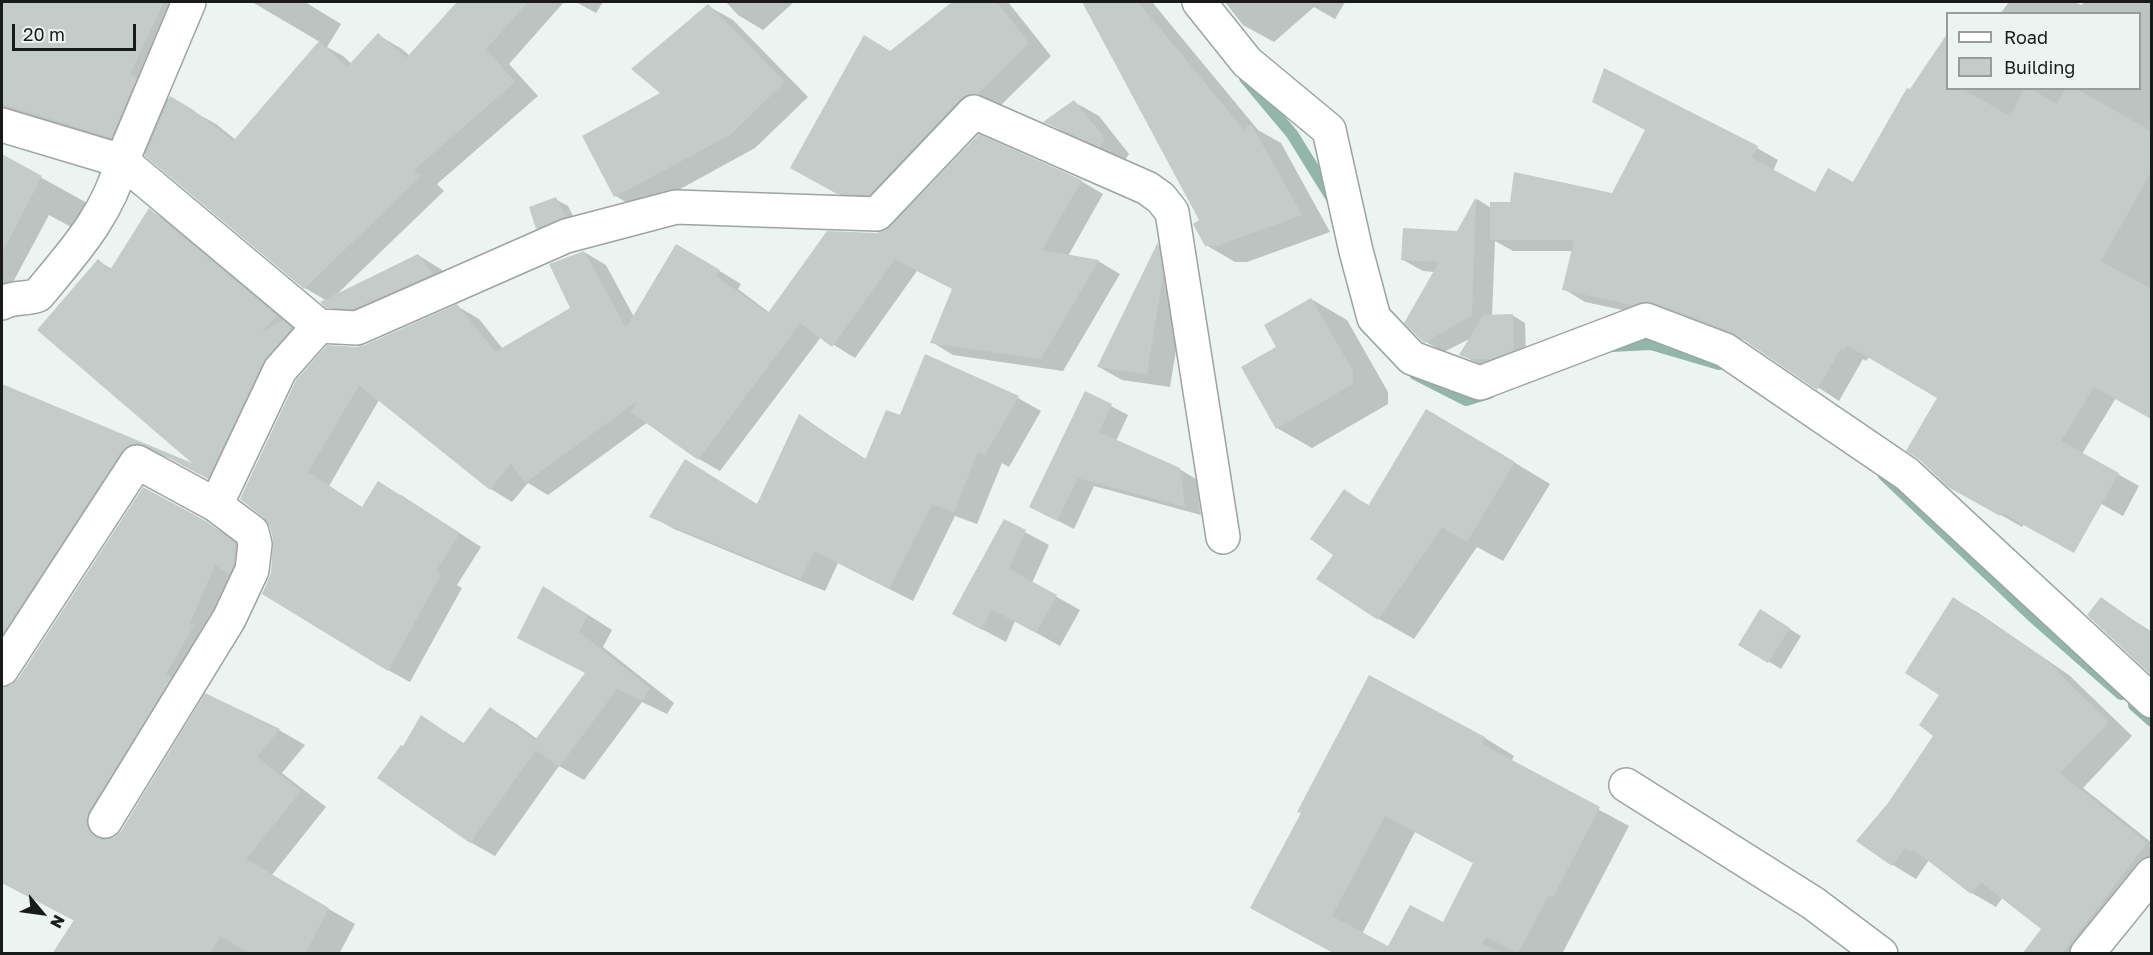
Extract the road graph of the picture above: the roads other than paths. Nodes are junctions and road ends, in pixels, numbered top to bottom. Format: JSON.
{"nodes":[{"id":1,"x":189,"y":2,"type":"edge"},
{"id":2,"x":1198,"y":2,"type":"edge"},
{"id":3,"x":2,"y":125,"type":"edge"},
{"id":4,"x":122,"y":162,"type":"junction"},
{"id":5,"x":2,"y":303,"type":"edge"},
{"id":6,"x":319,"y":326,"type":"junction"},
{"id":7,"x":216,"y":505,"type":"junction"},
{"id":8,"x":1223,"y":537,"type":"dead end"},
{"id":9,"x":2,"y":669,"type":"edge"},
{"id":10,"x":2151,"y":701,"type":"edge"},
{"id":11,"x":1626,"y":785,"type":"dead end"},
{"id":12,"x":105,"y":821,"type":"dead end"},
{"id":13,"x":2151,"y":874,"type":"edge"},
{"id":14,"x":1881,"y":954,"type":"edge"},
{"id":15,"x":2087,"y":954,"type":"edge"}],
"edges":[{"from":1,"to":4,"type":"street"},
{"from":2,"to":10,"type":"street"},
{"from":3,"to":4,"type":"street"},
{"from":4,"to":5,"type":"street"},
{"from":4,"to":6,"type":"street"},
{"from":6,"to":7,"type":"street"},
{"from":6,"to":8,"type":"street"},
{"from":7,"to":9,"type":"street"},
{"from":7,"to":12,"type":"street"},
{"from":11,"to":14,"type":"street"},
{"from":13,"to":15,"type":"street"}]}
